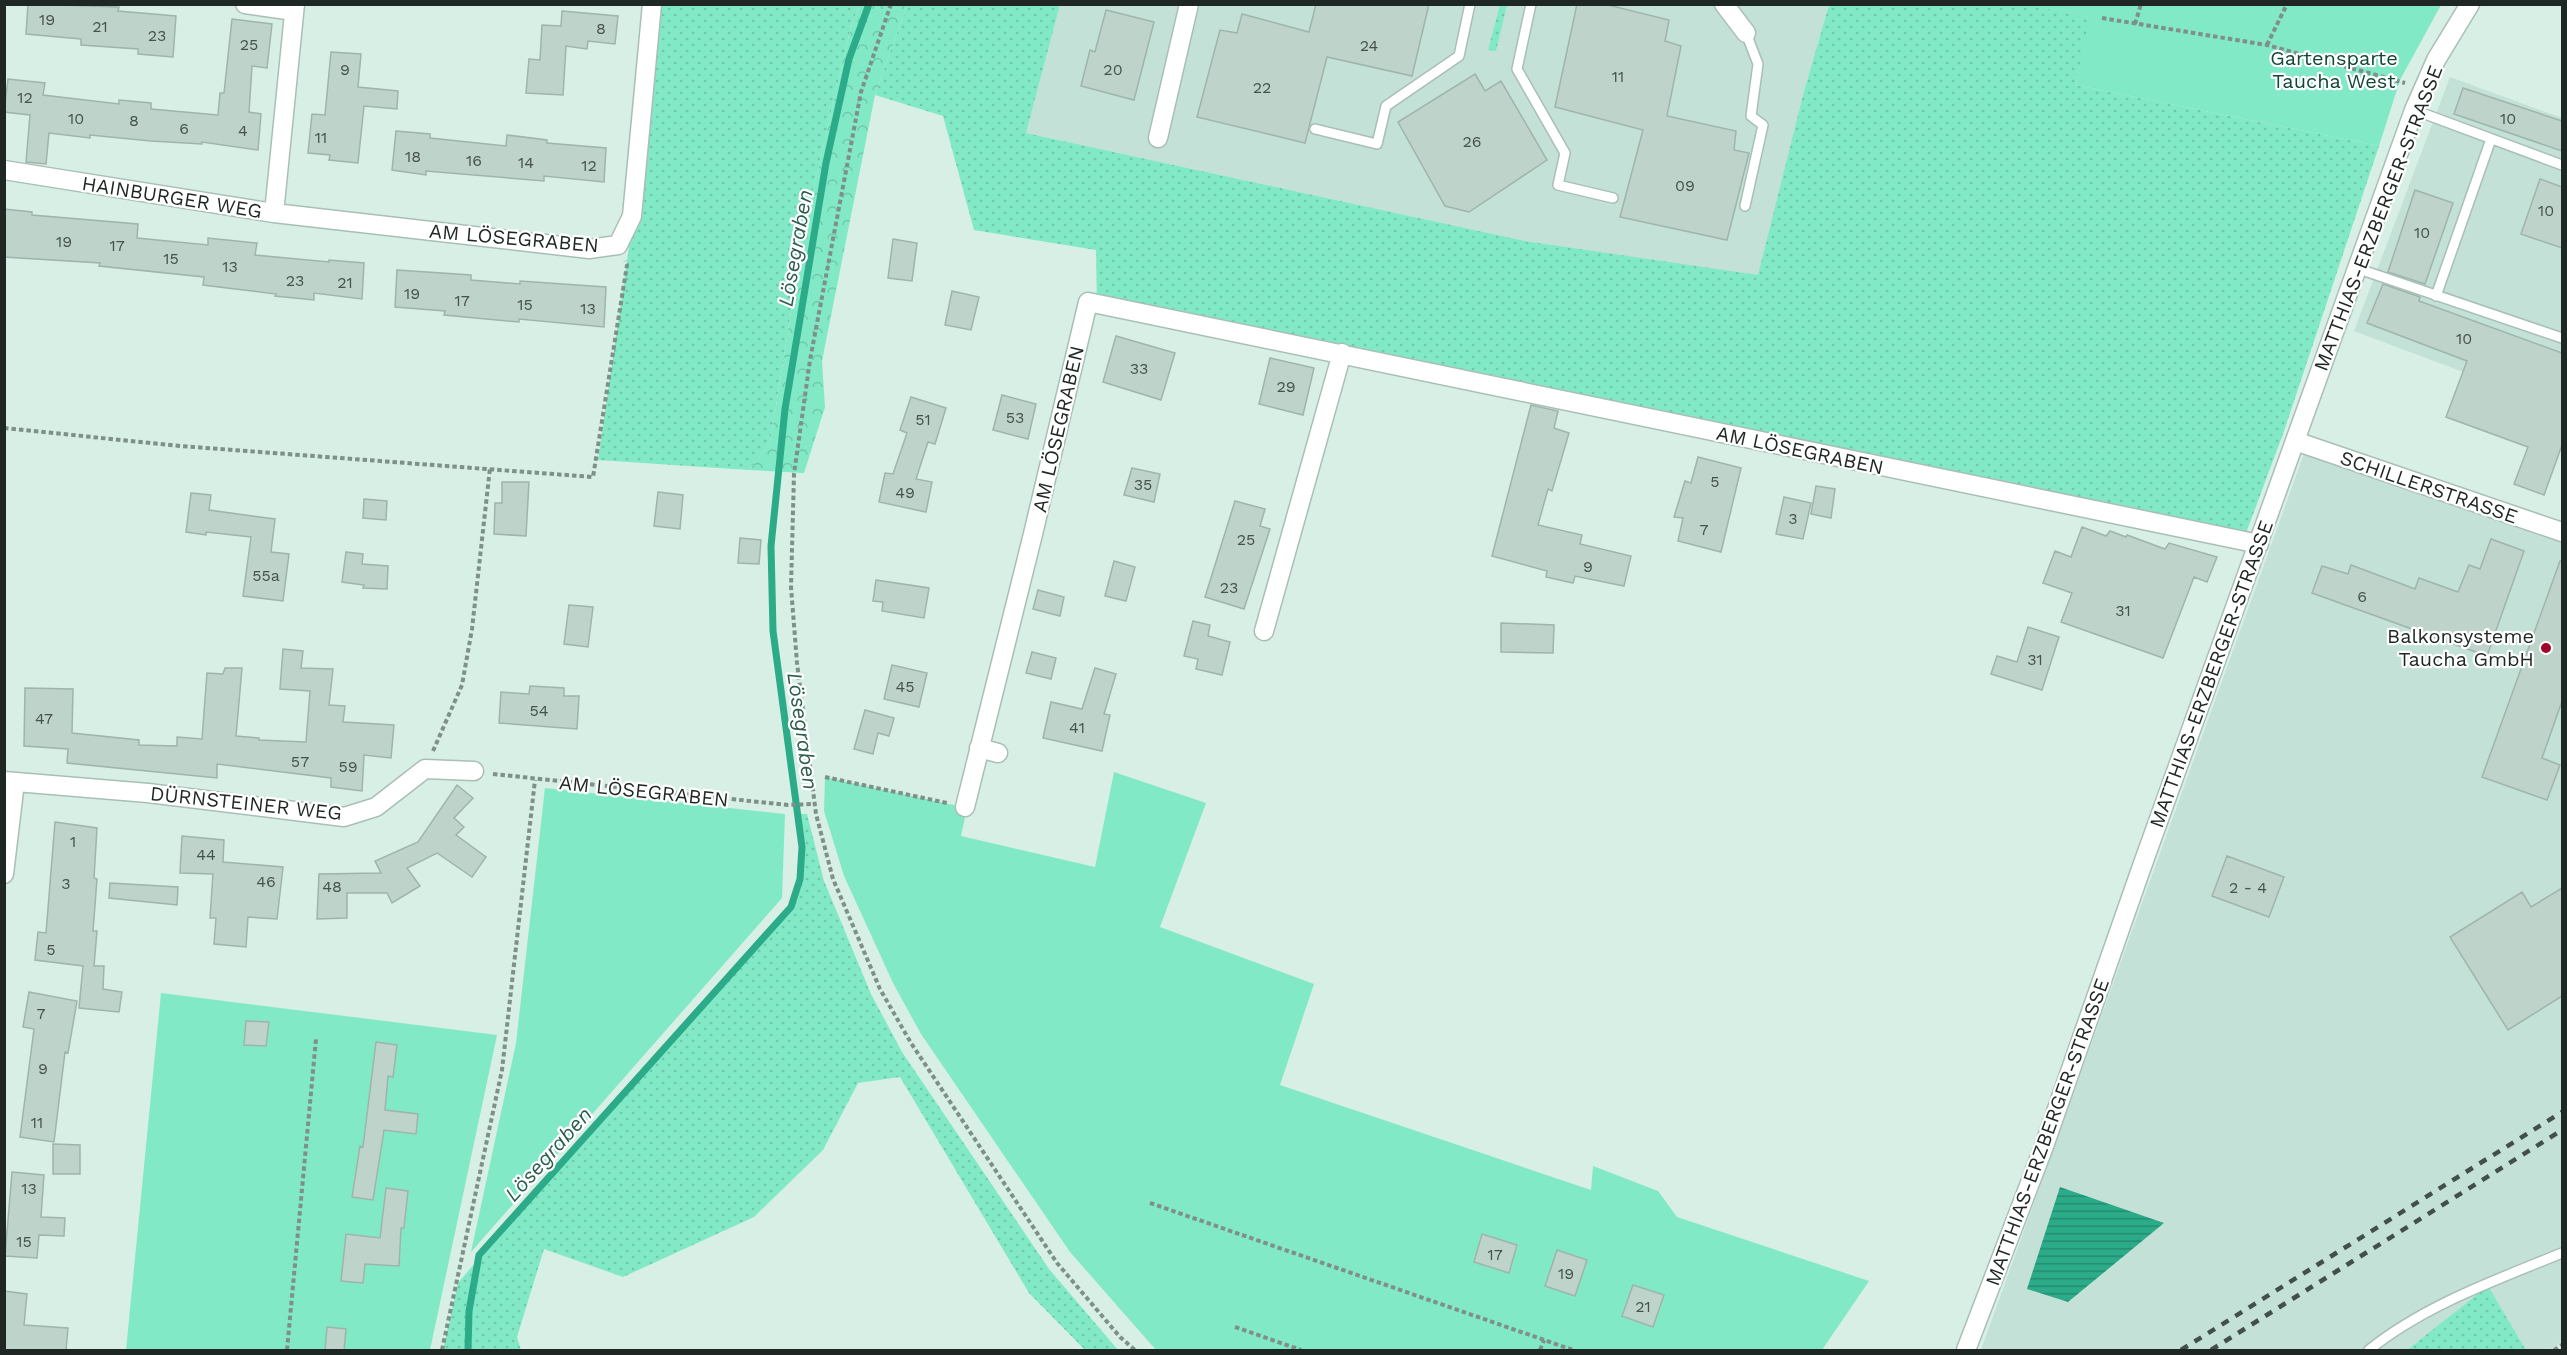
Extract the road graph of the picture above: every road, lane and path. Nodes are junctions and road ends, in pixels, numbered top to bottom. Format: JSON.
{"nodes":[{"id":1,"x":245,"y":4,"type":"edge"},
{"id":2,"x":652,"y":4,"type":"edge"},
{"id":3,"x":891,"y":4,"type":"edge"},
{"id":4,"x":1189,"y":4,"type":"edge"},
{"id":5,"x":1470,"y":4,"type":"edge"},
{"id":6,"x":1532,"y":4,"type":"edge"},
{"id":7,"x":1724,"y":4,"type":"edge"},
{"id":8,"x":2141,"y":4,"type":"edge"},
{"id":9,"x":2287,"y":4,"type":"edge"},
{"id":10,"x":2470,"y":4,"type":"edge"},
{"id":11,"x":294,"y":8,"type":"edge"},
{"id":12,"x":2102,"y":18,"type":"dead end"},
{"id":13,"x":2135,"y":24,"type":"junction"},
{"id":14,"x":1746,"y":33,"type":"joint"},
{"id":15,"x":2267,"y":45,"type":"junction"},
{"id":16,"x":2405,"y":83,"type":"dead end"},
{"id":17,"x":2414,"y":110,"type":"junction"},
{"id":18,"x":1315,"y":129,"type":"dead end"},
{"id":19,"x":1158,"y":138,"type":"dead end"},
{"id":20,"x":2491,"y":139,"type":"junction"},
{"id":21,"x":2562,"y":165,"type":"edge"},
{"id":22,"x":4,"y":170,"type":"edge"},
{"id":23,"x":1613,"y":198,"type":"dead end"},
{"id":24,"x":1745,"y":206,"type":"dead end"},
{"id":25,"x":274,"y":213,"type":"junction"},
{"id":26,"x":618,"y":245,"type":"junction"},
{"id":27,"x":2356,"y":268,"type":"junction"},
{"id":28,"x":2436,"y":296,"type":"junction"},
{"id":29,"x":2562,"y":338,"type":"edge"},
{"id":30,"x":1342,"y":353,"type":"junction"},
{"id":31,"x":4,"y":428,"type":"edge"},
{"id":32,"x":2295,"y":441,"type":"junction"},
{"id":33,"x":490,"y":468,"type":"junction"},
{"id":34,"x":2562,"y":532,"type":"edge"},
{"id":35,"x":2259,"y":544,"type":"junction"},
{"id":36,"x":1264,"y":631,"type":"dead end"},
{"id":37,"x":979,"y":748,"type":"junction"},
{"id":38,"x":998,"y":753,"type":"dead end"},
{"id":39,"x":425,"y":769,"type":"junction"},
{"id":40,"x":474,"y":771,"type":"joint"},
{"id":41,"x":825,"y":777,"type":"dead end"},
{"id":42,"x":535,"y":780,"type":"junction"},
{"id":43,"x":10,"y":781,"type":"edge"},
{"id":44,"x":814,"y":804,"type":"junction"},
{"id":45,"x":965,"y":807,"type":"joint"},
{"id":46,"x":4,"y":874,"type":"edge"},
{"id":47,"x":316,"y":1039,"type":"dead end"},
{"id":48,"x":1150,"y":1203,"type":"dead end"},
{"id":49,"x":2562,"y":1253,"type":"edge"},
{"id":50,"x":1235,"y":1327,"type":"dead end"},
{"id":51,"x":1544,"y":1340,"type":"junction"},
{"id":52,"x":2562,"y":1345,"type":"edge"},
{"id":53,"x":287,"y":1350,"type":"edge"},
{"id":54,"x":442,"y":1350,"type":"edge"},
{"id":55,"x":1135,"y":1350,"type":"edge"},
{"id":56,"x":1301,"y":1350,"type":"edge"},
{"id":57,"x":1540,"y":1350,"type":"edge"},
{"id":58,"x":1573,"y":1350,"type":"edge"},
{"id":59,"x":1966,"y":1350,"type":"edge"},
{"id":60,"x":2369,"y":1350,"type":"edge"},
{"id":61,"x":2554,"y":1350,"type":"edge"}],
"edges":[{"from":1,"to":11,"type":"street"},
{"from":2,"to":26,"type":"street","name":"AM LÖSEGRABEN"},
{"from":3,"to":44,"type":"path"},
{"from":4,"to":19,"type":"street"},
{"from":5,"to":18,"type":"lane"},
{"from":6,"to":23,"type":"lane"},
{"from":7,"to":14,"type":"street"},
{"from":8,"to":13,"type":"path"},
{"from":9,"to":15,"type":"path"},
{"from":10,"to":17,"type":"street","name":"MATTHIAS-ERZBERGER-STRASSE"},
{"from":11,"to":25,"type":"street","name":"HAINBURGER WEG"},
{"from":12,"to":13,"type":"path"},
{"from":13,"to":15,"type":"path"},
{"from":14,"to":24,"type":"lane"},
{"from":15,"to":16,"type":"path"},
{"from":17,"to":20,"type":"lane"},
{"from":17,"to":27,"type":"street","name":"MATTHIAS-ERZBERGER-STRASSE"},
{"from":20,"to":21,"type":"lane"},
{"from":20,"to":28,"type":"lane"},
{"from":22,"to":25,"type":"street","name":"HAINBURGER WEG"},
{"from":25,"to":26,"type":"street","name":"AM LÖSEGRABEN"},
{"from":26,"to":33,"type":"path"},
{"from":27,"to":28,"type":"lane"},
{"from":27,"to":32,"type":"street","name":"MATTHIAS-ERZBERGER-STRASSE"},
{"from":28,"to":29,"type":"lane"},
{"from":30,"to":35,"type":"street","name":"AM LÖSEGRABEN"},
{"from":30,"to":36,"type":"street"},
{"from":30,"to":37,"type":"street","name":"AM LÖSEGRABEN"},
{"from":31,"to":33,"type":"path"},
{"from":32,"to":34,"type":"street","name":"SCHILLERSTRASSE"},
{"from":32,"to":35,"type":"street","name":"MATTHIAS-ERZBERGER-STRASSE"},
{"from":33,"to":39,"type":"path"},
{"from":35,"to":59,"type":"street","name":"MATTHIAS-ERZBERGER-STRASSE"},
{"from":37,"to":38,"type":"street"},
{"from":37,"to":45,"type":"street","name":"AM LÖSEGRABEN"},
{"from":39,"to":40,"type":"street"},
{"from":39,"to":43,"type":"street","name":"DÜRNSTEINER WEG"},
{"from":40,"to":42,"type":"path","name":"AM LÖSEGRABEN"},
{"from":41,"to":45,"type":"path"},
{"from":42,"to":44,"type":"path","name":"AM LÖSEGRABEN"},
{"from":42,"to":54,"type":"path"},
{"from":43,"to":46,"type":"street"},
{"from":44,"to":55,"type":"path"},
{"from":47,"to":53,"type":"path"},
{"from":48,"to":51,"type":"path"},
{"from":49,"to":60,"type":"lane"},
{"from":50,"to":56,"type":"path"},
{"from":51,"to":57,"type":"path"},
{"from":51,"to":58,"type":"path"},
{"from":52,"to":61,"type":"path"}]}
